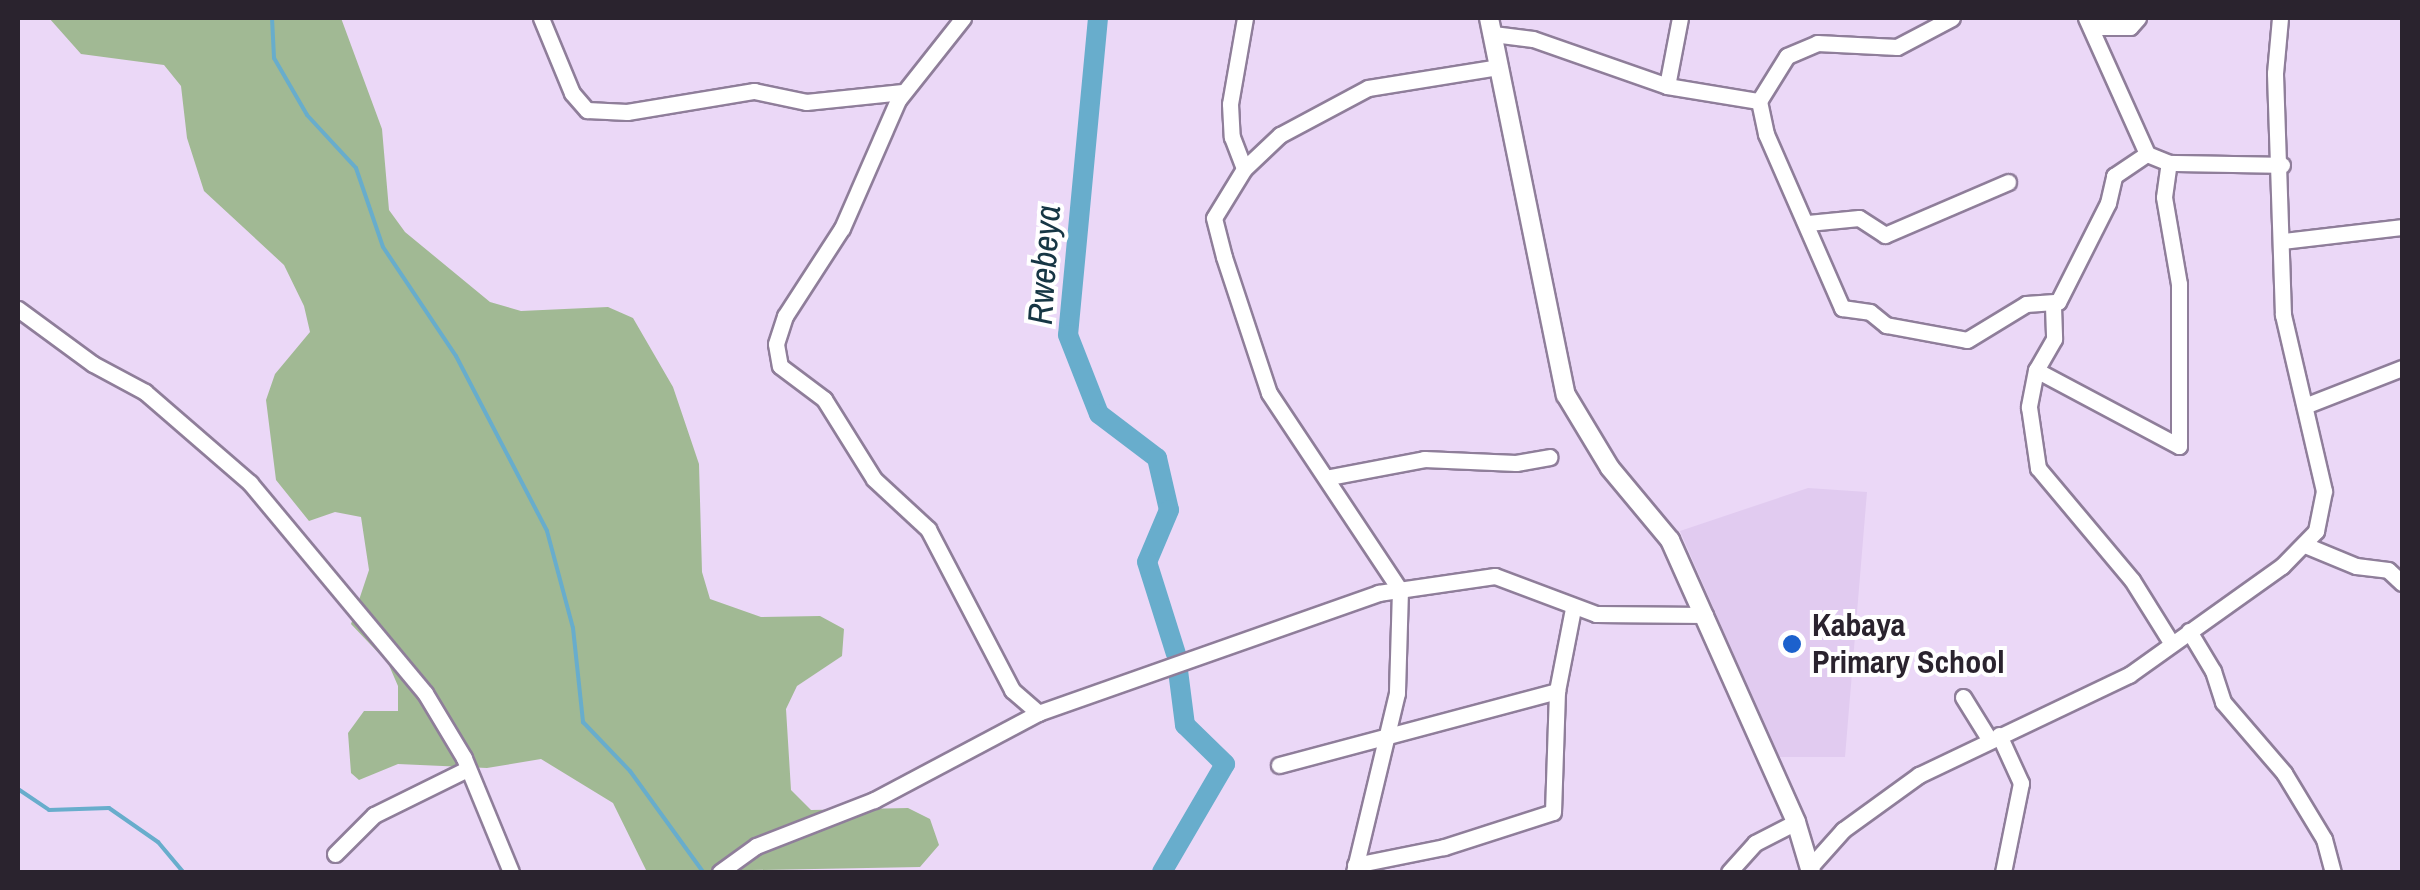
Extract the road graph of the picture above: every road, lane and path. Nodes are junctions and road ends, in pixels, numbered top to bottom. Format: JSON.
{"nodes":[{"id":1,"x":541,"y":18,"type":"edge"},
{"id":2,"x":963,"y":18,"type":"edge"},
{"id":3,"x":1244,"y":18,"type":"edge"},
{"id":4,"x":1680,"y":18,"type":"edge"},
{"id":5,"x":1952,"y":18,"type":"edge"},
{"id":6,"x":2138,"y":18,"type":"edge"},
{"id":7,"x":2280,"y":18,"type":"edge"},
{"id":8,"x":2089,"y":22,"type":"edge"},
{"id":9,"x":1491,"y":26,"type":"edge"},
{"id":10,"x":1498,"y":67,"type":"junction"},
{"id":11,"x":1667,"y":86,"type":"junction"},
{"id":12,"x":902,"y":92,"type":"junction"},
{"id":13,"x":1759,"y":100,"type":"junction"},
{"id":14,"x":2147,"y":154,"type":"junction"},
{"id":15,"x":2168,"y":164,"type":"junction"},
{"id":16,"x":2282,"y":164,"type":"junction"},
{"id":17,"x":1244,"y":168,"type":"junction"},
{"id":18,"x":2008,"y":182,"type":"dead end"},
{"id":19,"x":1808,"y":224,"type":"junction"},
{"id":20,"x":2402,"y":227,"type":"edge"},
{"id":21,"x":2283,"y":241,"type":"junction"},
{"id":22,"x":2052,"y":306,"type":"junction"},
{"id":23,"x":18,"y":309,"type":"edge"},
{"id":24,"x":2402,"y":368,"type":"edge"},
{"id":25,"x":2036,"y":370,"type":"junction"},
{"id":26,"x":2307,"y":405,"type":"junction"},
{"id":27,"x":1549,"y":457,"type":"dead end"},
{"id":28,"x":1330,"y":477,"type":"junction"},
{"id":29,"x":2305,"y":546,"type":"junction"},
{"id":30,"x":2402,"y":583,"type":"edge"},
{"id":31,"x":1400,"y":590,"type":"junction"},
{"id":32,"x":1573,"y":609,"type":"junction"},
{"id":33,"x":1705,"y":615,"type":"junction"},
{"id":34,"x":2189,"y":631,"type":"junction"},
{"id":35,"x":2172,"y":644,"type":"junction"},
{"id":36,"x":1557,"y":691,"type":"junction"},
{"id":37,"x":1964,"y":697,"type":"dead end"},
{"id":38,"x":1038,"y":712,"type":"junction"},
{"id":39,"x":1386,"y":735,"type":"junction"},
{"id":40,"x":1994,"y":737,"type":"junction"},
{"id":41,"x":1279,"y":765,"type":"dead end"},
{"id":42,"x":466,"y":770,"type":"junction"},
{"id":43,"x":1796,"y":822,"type":"junction"},
{"id":44,"x":335,"y":854,"type":"dead end"},
{"id":45,"x":1355,"y":868,"type":"edge"},
{"id":46,"x":1810,"y":870,"type":"edge"},
{"id":47,"x":511,"y":872,"type":"edge"},
{"id":48,"x":720,"y":872,"type":"edge"},
{"id":49,"x":1728,"y":872,"type":"edge"},
{"id":50,"x":2003,"y":872,"type":"edge"},
{"id":51,"x":2334,"y":872,"type":"edge"}],
"edges":[{"from":1,"to":12,"type":"street"},
{"from":2,"to":12,"type":"street"},
{"from":3,"to":17,"type":"street"},
{"from":4,"to":11,"type":"street"},
{"from":5,"to":13,"type":"street"},
{"from":6,"to":8,"type":"street"},
{"from":7,"to":16,"type":"street"},
{"from":8,"to":14,"type":"street"},
{"from":9,"to":10,"type":"main road"},
{"from":9,"to":11,"type":"street"},
{"from":10,"to":17,"type":"street"},
{"from":10,"to":33,"type":"main road"},
{"from":11,"to":13,"type":"street"},
{"from":12,"to":38,"type":"street"},
{"from":13,"to":19,"type":"street"},
{"from":14,"to":15,"type":"street"},
{"from":14,"to":22,"type":"street"},
{"from":15,"to":16,"type":"street"},
{"from":15,"to":25,"type":"street"},
{"from":16,"to":21,"type":"street"},
{"from":17,"to":28,"type":"street"},
{"from":18,"to":19,"type":"street"},
{"from":19,"to":22,"type":"street"},
{"from":20,"to":21,"type":"street"},
{"from":21,"to":26,"type":"street"},
{"from":22,"to":25,"type":"street"},
{"from":23,"to":42,"type":"street"},
{"from":24,"to":26,"type":"street"},
{"from":25,"to":35,"type":"street"},
{"from":26,"to":29,"type":"street"},
{"from":27,"to":28,"type":"street"},
{"from":28,"to":31,"type":"street"},
{"from":29,"to":30,"type":"street"},
{"from":29,"to":34,"type":"street"},
{"from":31,"to":32,"type":"street"},
{"from":31,"to":38,"type":"street"},
{"from":31,"to":39,"type":"street"},
{"from":32,"to":33,"type":"street"},
{"from":32,"to":36,"type":"street"},
{"from":33,"to":43,"type":"main road"},
{"from":34,"to":35,"type":"street"},
{"from":34,"to":51,"type":"street"},
{"from":35,"to":40,"type":"street"},
{"from":36,"to":39,"type":"street"},
{"from":36,"to":45,"type":"street"},
{"from":37,"to":40,"type":"street"},
{"from":38,"to":48,"type":"street"},
{"from":39,"to":41,"type":"street"},
{"from":39,"to":45,"type":"street"},
{"from":40,"to":46,"type":"street"},
{"from":40,"to":50,"type":"street"},
{"from":42,"to":44,"type":"street"},
{"from":42,"to":47,"type":"street"},
{"from":43,"to":46,"type":"main road"},
{"from":43,"to":49,"type":"street"}]}
